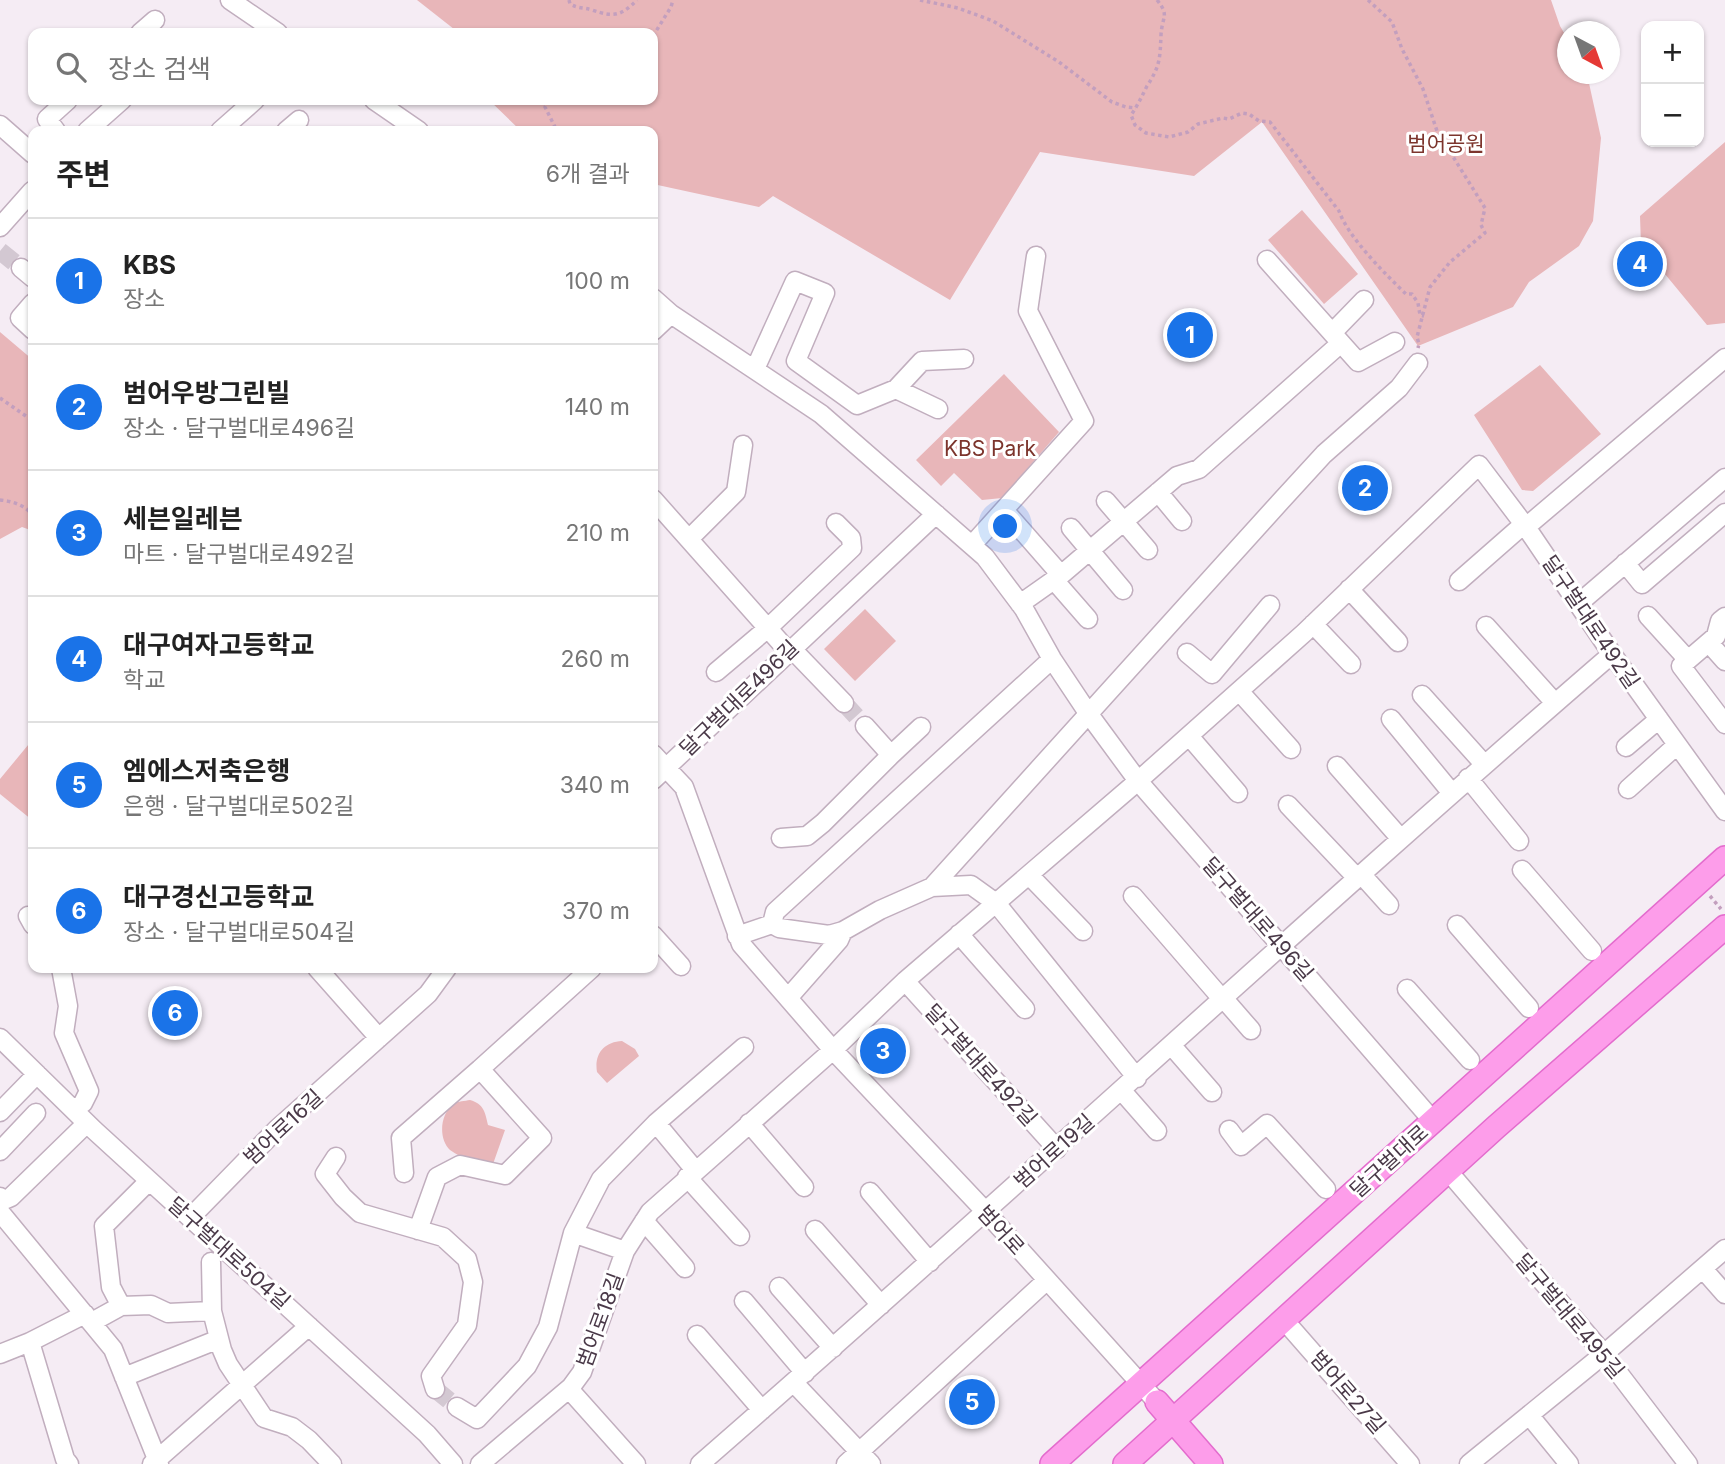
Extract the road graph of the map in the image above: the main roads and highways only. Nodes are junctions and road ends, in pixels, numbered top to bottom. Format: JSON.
{"nodes":[{"id":1,"x":1725,"y":858,"type":"edge"},
{"id":2,"x":1725,"y":927,"type":"edge"},
{"id":3,"x":1149,"y":1393,"type":"junction"},
{"id":4,"x":1173,"y":1420,"type":"junction"},
{"id":5,"x":1052,"y":1464,"type":"edge"},
{"id":6,"x":1125,"y":1464,"type":"edge"},
{"id":7,"x":1211,"y":1464,"type":"edge"}],
"edges":[{"from":1,"to":3,"type":"main road","name":"달구벌대로"},
{"from":2,"to":4,"type":"main road"},
{"from":3,"to":4,"type":"main road","name":"범어로"},
{"from":3,"to":5,"type":"main road","name":"달구벌대로"},
{"from":4,"to":6,"type":"main road"},
{"from":4,"to":7,"type":"main road","name":"범어로"}]}
